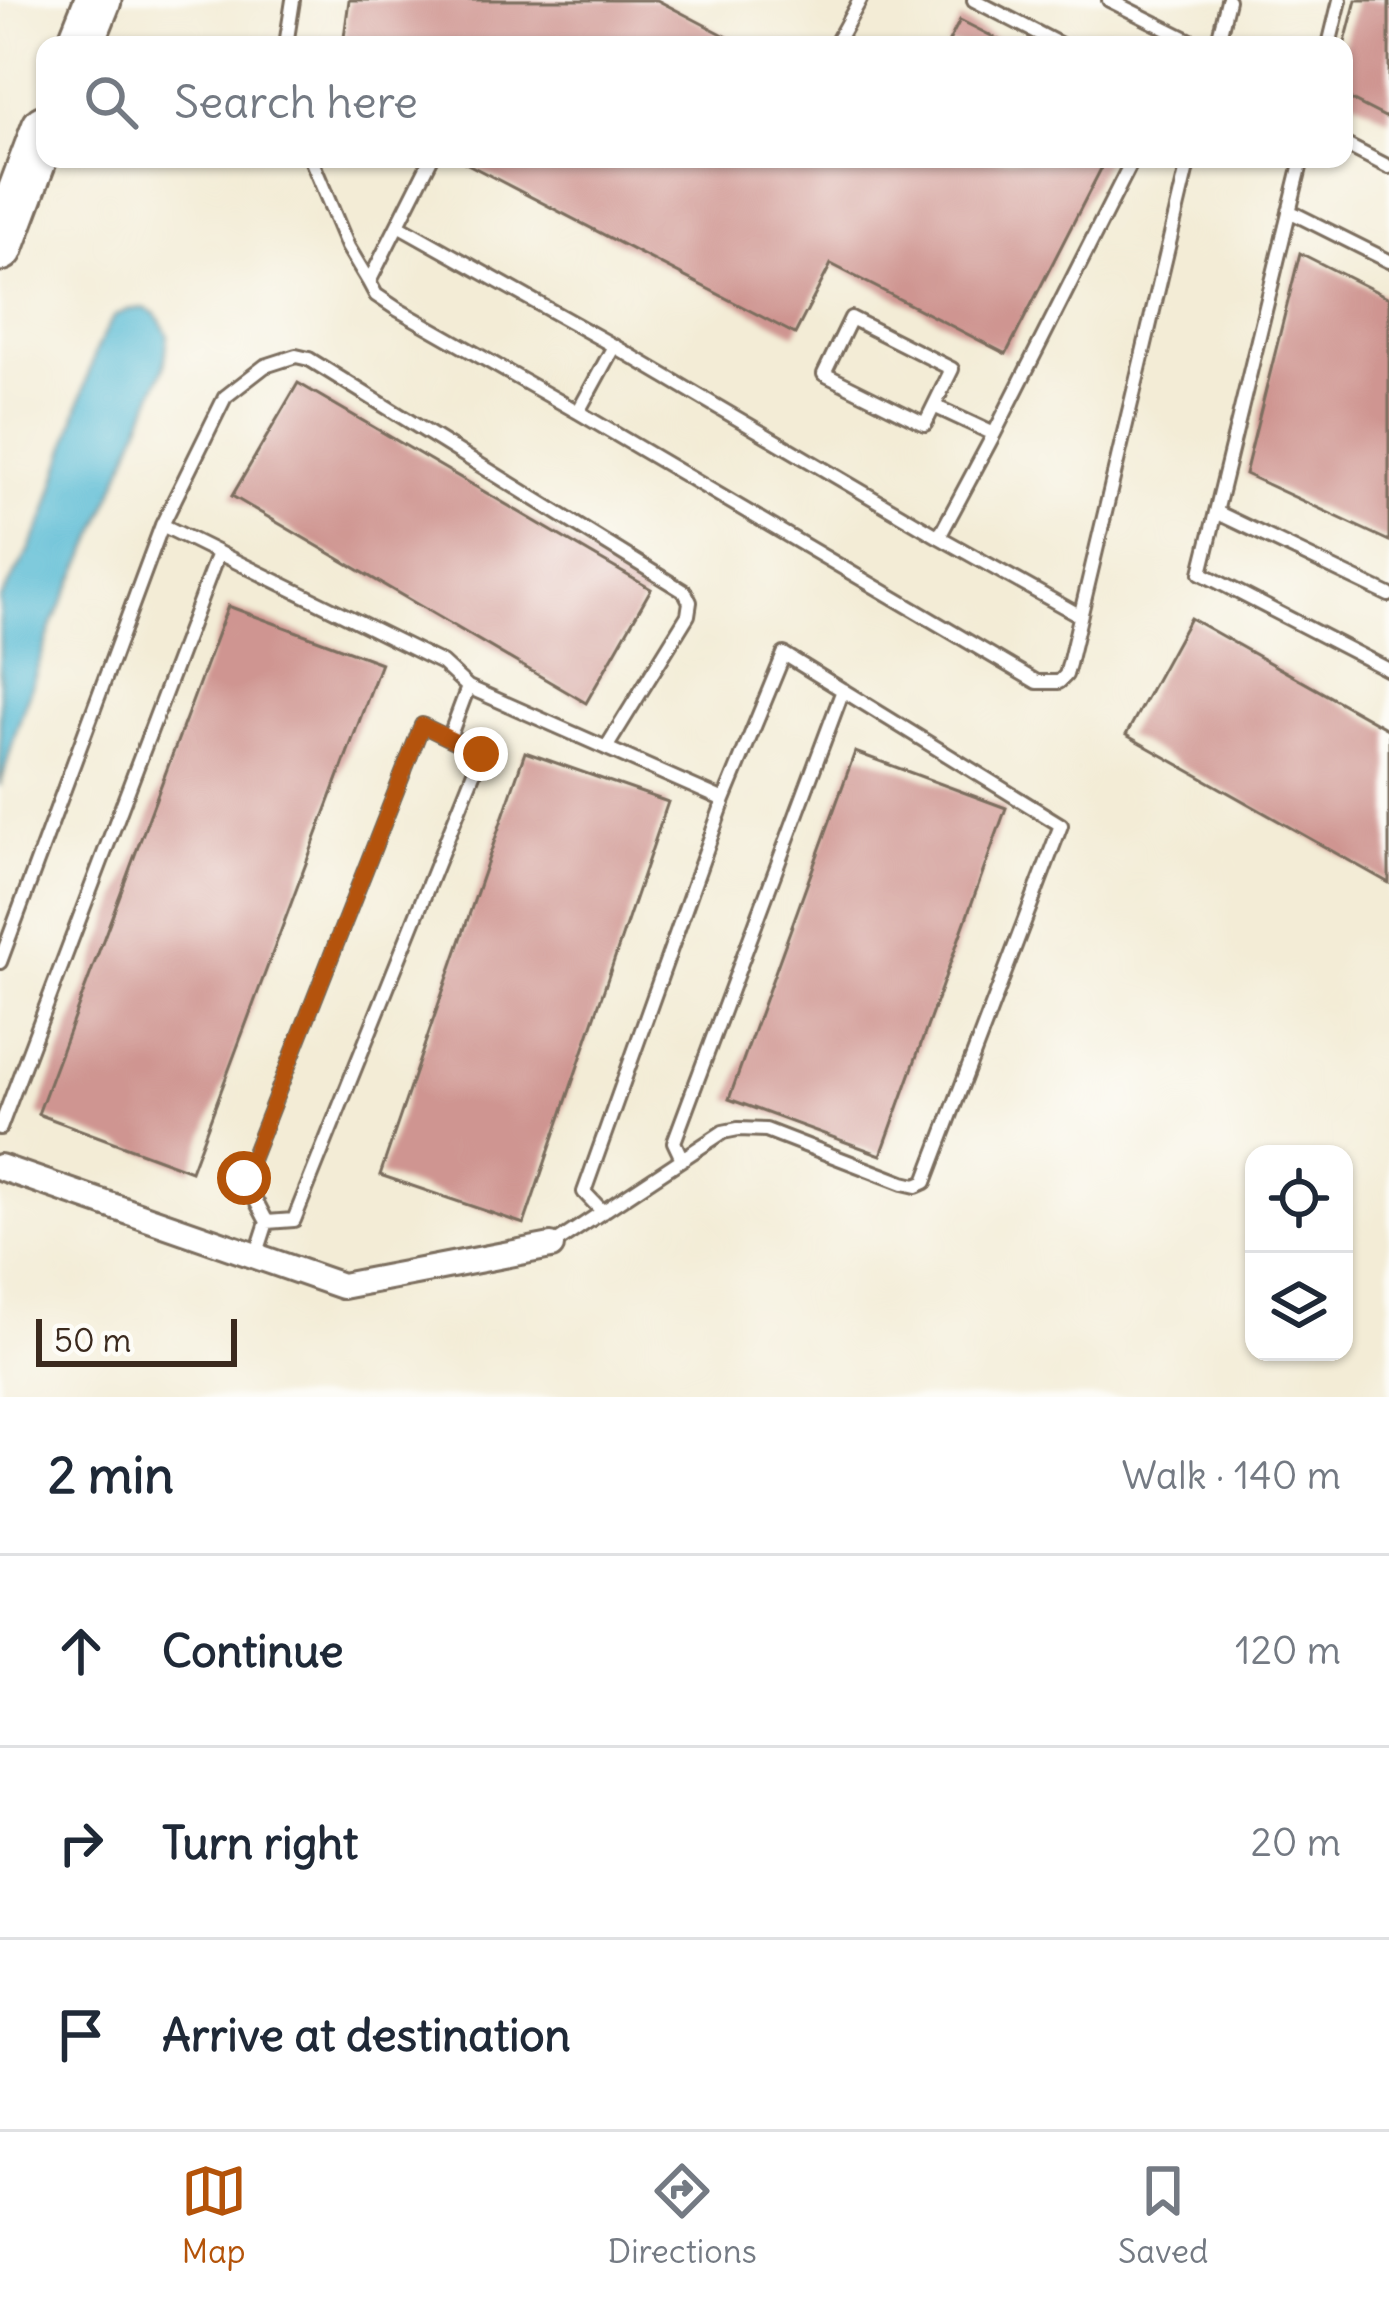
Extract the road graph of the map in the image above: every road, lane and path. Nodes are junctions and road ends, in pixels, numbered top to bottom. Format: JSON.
{"nodes":[{"id":1,"x":98,"y":0,"type":"edge"},
{"id":2,"x":293,"y":0,"type":"edge"},
{"id":3,"x":860,"y":0,"type":"edge"},
{"id":4,"x":974,"y":0,"type":"edge"},
{"id":5,"x":1109,"y":0,"type":"edge"},
{"id":6,"x":1228,"y":0,"type":"edge"},
{"id":7,"x":1340,"y":0,"type":"edge"},
{"id":8,"x":84,"y":36,"type":"edge"},
{"id":9,"x":287,"y":36,"type":"edge"},
{"id":10,"x":841,"y":36,"type":"edge"},
{"id":11,"x":1044,"y":36,"type":"edge"},
{"id":12,"x":1180,"y":36,"type":"edge"},
{"id":13,"x":1219,"y":36,"type":"edge"},
{"id":14,"x":1331,"y":36,"type":"edge"},
{"id":15,"x":1353,"y":149,"type":"edge"},
{"id":16,"x":36,"y":151,"type":"edge"},
{"id":17,"x":1389,"y":167,"type":"edge"},
{"id":18,"x":315,"y":168,"type":"edge"},
{"id":19,"x":426,"y":168,"type":"edge"},
{"id":20,"x":1128,"y":168,"type":"edge"},
{"id":21,"x":1188,"y":168,"type":"edge"},
{"id":22,"x":1299,"y":168,"type":"edge"},
{"id":23,"x":1289,"y":211,"type":"junction"},
{"id":24,"x":398,"y":225,"type":"junction"},
{"id":25,"x":0,"y":248,"type":"edge"},
{"id":26,"x":1389,"y":261,"type":"edge"},
{"id":27,"x":369,"y":282,"type":"junction"},
{"id":28,"x":614,"y":346,"type":"junction"},
{"id":29,"x":934,"y":406,"type":"junction"},
{"id":30,"x":578,"y":412,"type":"junction"},
{"id":31,"x":994,"y":434,"type":"junction"},
{"id":32,"x":1216,"y":512,"type":"junction"},
{"id":33,"x":162,"y":525,"type":"junction"},
{"id":34,"x":939,"y":537,"type":"junction"},
{"id":35,"x":218,"y":553,"type":"junction"},
{"id":36,"x":1389,"y":595,"type":"edge"},
{"id":37,"x":1079,"y":615,"type":"junction"},
{"id":38,"x":1389,"y":670,"type":"edge"},
{"id":39,"x":468,"y":687,"type":"junction"},
{"id":40,"x":843,"y":690,"type":"junction"},
{"id":41,"x":449,"y":738,"type":"junction"},
{"id":42,"x":606,"y":748,"type":"junction"},
{"id":43,"x":724,"y":800,"type":"junction"},
{"id":44,"x":0,"y":962,"type":"edge"},
{"id":45,"x":0,"y":1129,"type":"edge"},
{"id":46,"x":682,"y":1159,"type":"junction"},
{"id":47,"x":0,"y":1166,"type":"edge"},
{"id":48,"x":603,"y":1211,"type":"junction"},
{"id":49,"x":267,"y":1222,"type":"junction"},
{"id":50,"x":551,"y":1246,"type":"joint"},
{"id":51,"x":256,"y":1256,"type":"junction"}],
"edges":[{"from":1,"to":8,"type":"highway"},
{"from":2,"to":9,"type":"lane"},
{"from":3,"to":10,"type":"lane"},
{"from":4,"to":11,"type":"lane"},
{"from":5,"to":12,"type":"lane"},
{"from":6,"to":13,"type":"lane"},
{"from":7,"to":14,"type":"lane"},
{"from":15,"to":17,"type":"lane"},
{"from":16,"to":25,"type":"highway"},
{"from":18,"to":27,"type":"lane"},
{"from":19,"to":24,"type":"lane"},
{"from":20,"to":31,"type":"lane"},
{"from":21,"to":37,"type":"lane"},
{"from":22,"to":23,"type":"lane"},
{"from":23,"to":26,"type":"lane"},
{"from":23,"to":32,"type":"lane"},
{"from":24,"to":27,"type":"lane"},
{"from":24,"to":28,"type":"lane"},
{"from":27,"to":30,"type":"lane"},
{"from":28,"to":30,"type":"lane"},
{"from":28,"to":34,"type":"lane"},
{"from":29,"to":29,"type":"lane"},
{"from":29,"to":31,"type":"lane"},
{"from":30,"to":37,"type":"lane"},
{"from":31,"to":34,"type":"lane"},
{"from":32,"to":36,"type":"lane"},
{"from":32,"to":38,"type":"lane"},
{"from":33,"to":35,"type":"lane"},
{"from":33,"to":42,"type":"lane"},
{"from":33,"to":44,"type":"lane"},
{"from":34,"to":37,"type":"lane"},
{"from":35,"to":39,"type":"lane"},
{"from":35,"to":45,"type":"lane"},
{"from":39,"to":41,"type":"lane"},
{"from":39,"to":42,"type":"lane"},
{"from":40,"to":43,"type":"lane"},
{"from":40,"to":46,"type":"lane"},
{"from":40,"to":46,"type":"lane"},
{"from":41,"to":49,"type":"lane"},
{"from":41,"to":49,"type":"lane"},
{"from":42,"to":43,"type":"lane"},
{"from":43,"to":48,"type":"lane"},
{"from":46,"to":48,"type":"lane"},
{"from":47,"to":51,"type":"street"},
{"from":48,"to":50,"type":"lane"},
{"from":49,"to":51,"type":"lane"},
{"from":50,"to":51,"type":"street"}]}
